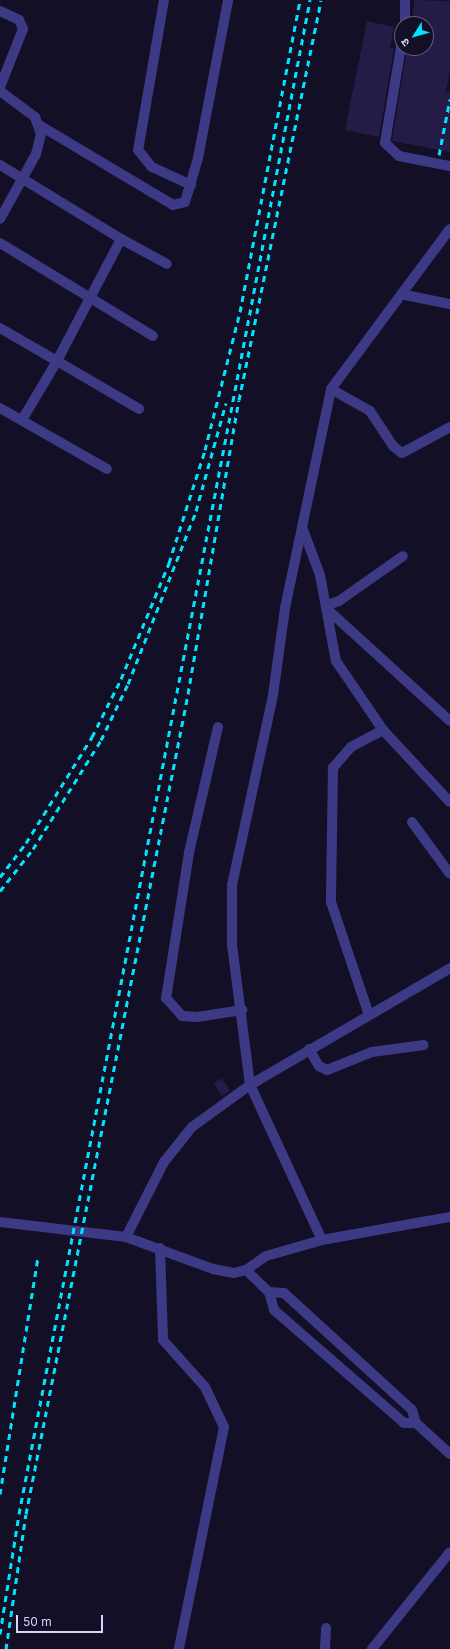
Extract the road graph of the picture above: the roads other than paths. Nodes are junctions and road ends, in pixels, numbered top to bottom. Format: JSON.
{"nodes":[{"id":1,"x":164,"y":0,"type":"edge"},
{"id":2,"x":228,"y":0,"type":"edge"},
{"id":3,"x":405,"y":0,"type":"edge"},
{"id":4,"x":0,"y":11,"type":"edge"},
{"id":5,"x":405,"y":16,"type":"edge"},
{"id":6,"x":400,"y":56,"type":"edge"},
{"id":7,"x":0,"y":87,"type":"edge"},
{"id":8,"x":0,"y":90,"type":"edge"},
{"id":9,"x":39,"y":125,"type":"junction"},
{"id":10,"x":0,"y":165,"type":"edge"},
{"id":11,"x":450,"y":166,"type":"edge"},
{"id":12,"x":25,"y":175,"type":"junction"},
{"id":13,"x":191,"y":185,"type":"junction"},
{"id":14,"x":0,"y":219,"type":"edge"},
{"id":15,"x":450,"y":229,"type":"edge"},
{"id":16,"x":121,"y":239,"type":"junction"},
{"id":17,"x":0,"y":244,"type":"edge"},
{"id":18,"x":167,"y":264,"type":"dead end"},
{"id":19,"x":405,"y":295,"type":"junction"},
{"id":20,"x":89,"y":299,"type":"junction"},
{"id":21,"x":450,"y":304,"type":"edge"},
{"id":22,"x":0,"y":328,"type":"edge"},
{"id":23,"x":153,"y":336,"type":"dead end"},
{"id":24,"x":57,"y":361,"type":"junction"},
{"id":25,"x":330,"y":389,"type":"junction"},
{"id":26,"x":0,"y":408,"type":"edge"},
{"id":27,"x":139,"y":409,"type":"dead end"},
{"id":28,"x":22,"y":420,"type":"junction"},
{"id":29,"x":450,"y":427,"type":"edge"},
{"id":30,"x":107,"y":469,"type":"dead end"},
{"id":31,"x":302,"y":527,"type":"junction"},
{"id":32,"x":403,"y":556,"type":"dead end"},
{"id":33,"x":327,"y":607,"type":"junction"},
{"id":34,"x":450,"y":721,"type":"edge"},
{"id":35,"x":218,"y":727,"type":"dead end"},
{"id":36,"x":383,"y":730,"type":"junction"},
{"id":37,"x":450,"y":802,"type":"edge"},
{"id":38,"x":412,"y":822,"type":"dead end"},
{"id":39,"x":450,"y":874,"type":"edge"},
{"id":40,"x":450,"y":968,"type":"edge"},
{"id":41,"x":242,"y":1010,"type":"junction"},
{"id":42,"x":370,"y":1015,"type":"junction"},
{"id":43,"x":424,"y":1045,"type":"dead end"},
{"id":44,"x":310,"y":1049,"type":"junction"},
{"id":45,"x":250,"y":1085,"type":"junction"},
{"id":46,"x":450,"y":1217,"type":"edge"},
{"id":47,"x":0,"y":1222,"type":"edge"},
{"id":48,"x":126,"y":1237,"type":"junction"},
{"id":49,"x":322,"y":1240,"type":"junction"},
{"id":50,"x":160,"y":1248,"type":"junction"},
{"id":51,"x":246,"y":1270,"type":"junction"},
{"id":52,"x":269,"y":1292,"type":"junction"},
{"id":53,"x":416,"y":1423,"type":"junction"},
{"id":54,"x":450,"y":1454,"type":"edge"},
{"id":55,"x":450,"y":1552,"type":"edge"},
{"id":56,"x":326,"y":1628,"type":"dead end"},
{"id":57,"x":179,"y":1649,"type":"edge"},
{"id":58,"x":325,"y":1649,"type":"edge"},
{"id":59,"x":372,"y":1649,"type":"edge"}],
"edges":[{"from":1,"to":13,"type":"street"},
{"from":2,"to":13,"type":"street"},
{"from":3,"to":5,"type":"street"},
{"from":4,"to":7,"type":"street"},
{"from":6,"to":11,"type":"street"},
{"from":8,"to":9,"type":"street"},
{"from":9,"to":12,"type":"street"},
{"from":9,"to":13,"type":"street"},
{"from":10,"to":12,"type":"street"},
{"from":12,"to":14,"type":"street"},
{"from":12,"to":16,"type":"street"},
{"from":15,"to":19,"type":"street"},
{"from":16,"to":18,"type":"street"},
{"from":16,"to":20,"type":"street"},
{"from":17,"to":20,"type":"street"},
{"from":19,"to":21,"type":"street"},
{"from":19,"to":25,"type":"street"},
{"from":20,"to":23,"type":"street"},
{"from":20,"to":24,"type":"street"},
{"from":22,"to":24,"type":"street"},
{"from":24,"to":27,"type":"street"},
{"from":24,"to":28,"type":"street"},
{"from":25,"to":29,"type":"street"},
{"from":25,"to":31,"type":"street"},
{"from":26,"to":28,"type":"street"},
{"from":28,"to":30,"type":"street"},
{"from":31,"to":33,"type":"street"},
{"from":31,"to":41,"type":"street"},
{"from":32,"to":33,"type":"street"},
{"from":33,"to":34,"type":"street"},
{"from":33,"to":36,"type":"street"},
{"from":35,"to":41,"type":"street"},
{"from":36,"to":37,"type":"street"},
{"from":36,"to":42,"type":"street"},
{"from":38,"to":39,"type":"street"},
{"from":40,"to":42,"type":"street"},
{"from":41,"to":45,"type":"street"},
{"from":42,"to":44,"type":"street"},
{"from":43,"to":44,"type":"street"},
{"from":44,"to":45,"type":"street"},
{"from":45,"to":48,"type":"street"},
{"from":45,"to":49,"type":"street"},
{"from":46,"to":49,"type":"street"},
{"from":47,"to":48,"type":"street"},
{"from":48,"to":50,"type":"street"},
{"from":49,"to":51,"type":"street"},
{"from":50,"to":51,"type":"street"},
{"from":50,"to":57,"type":"street"},
{"from":51,"to":52,"type":"street"},
{"from":52,"to":53,"type":"street"},
{"from":52,"to":53,"type":"street"},
{"from":53,"to":54,"type":"street"},
{"from":55,"to":59,"type":"street"},
{"from":56,"to":58,"type":"street"}]}
